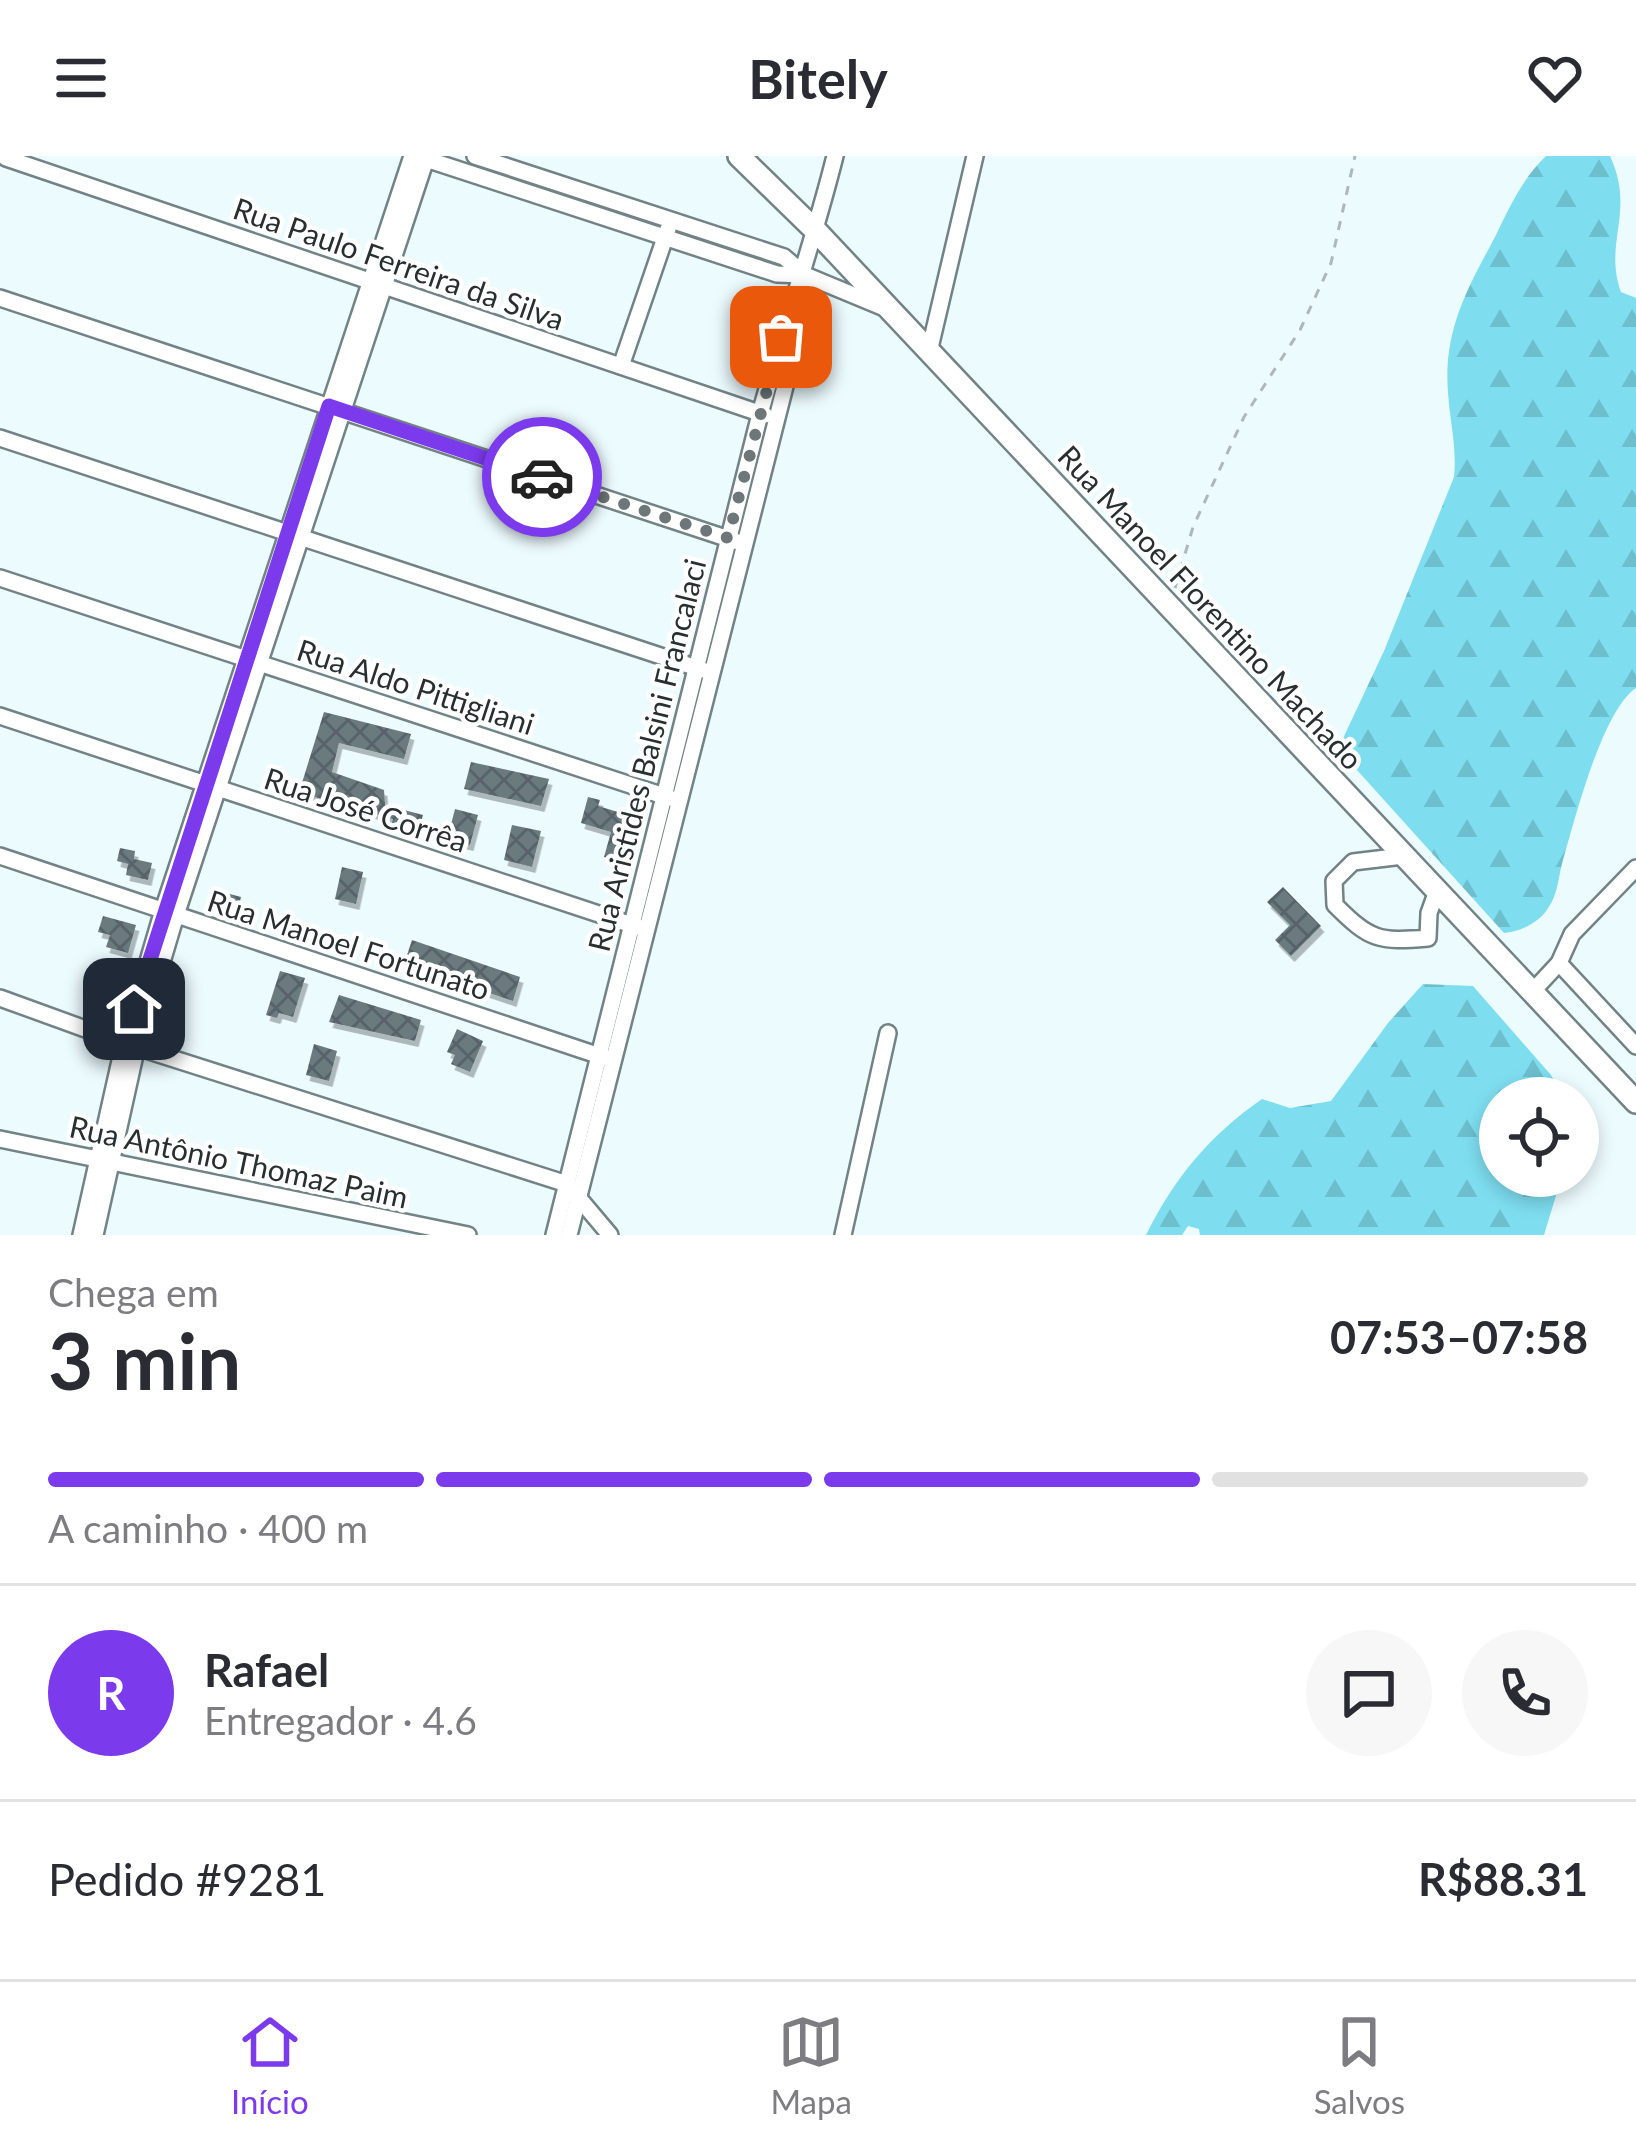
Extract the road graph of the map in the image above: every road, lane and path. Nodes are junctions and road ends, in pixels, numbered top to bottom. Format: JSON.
{"nodes":[{"id":1,"x":475,"y":156,"type":"edge"},
{"id":2,"x":740,"y":156,"type":"edge"},
{"id":3,"x":835,"y":156,"type":"edge"},
{"id":4,"x":975,"y":156,"type":"edge"},
{"id":5,"x":1355,"y":156,"type":"edge"},
{"id":6,"x":420,"y":157,"type":"edge"},
{"id":7,"x":4,"y":162,"type":"edge"},
{"id":8,"x":668,"y":229,"type":"junction"},
{"id":9,"x":816,"y":231,"type":"junction"},
{"id":10,"x":805,"y":275,"type":"junction"},
{"id":11,"x":377,"y":284,"type":"junction"},
{"id":12,"x":0,"y":298,"type":"edge"},
{"id":13,"x":890,"y":311,"type":"junction"},
{"id":14,"x":929,"y":352,"type":"junction"},
{"id":15,"x":621,"y":366,"type":"junction"},
{"id":16,"x":336,"y":409,"type":"junction"},
{"id":17,"x":768,"y":416,"type":"junction"},
{"id":18,"x":0,"y":438,"type":"edge"},
{"id":19,"x":294,"y":535,"type":"junction"},
{"id":20,"x":728,"y":538,"type":"junction"},
{"id":21,"x":745,"y":544,"type":"junction"},
{"id":22,"x":0,"y":578,"type":"edge"},
{"id":23,"x":1169,"y":607,"type":"junction"},
{"id":24,"x":253,"y":661,"type":"junction"},
{"id":25,"x":704,"y":671,"type":"junction"},
{"id":26,"x":0,"y":716,"type":"edge"},
{"id":27,"x":212,"y":786,"type":"junction"},
{"id":28,"x":671,"y":799,"type":"junction"},
{"id":29,"x":0,"y":856,"type":"edge"},
{"id":30,"x":1403,"y":856,"type":"junction"},
{"id":31,"x":1636,"y":868,"type":"edge"},
{"id":32,"x":1437,"y":891,"type":"junction"},
{"id":33,"x":170,"y":913,"type":"junction"},
{"id":34,"x":639,"y":928,"type":"junction"},
{"id":35,"x":1559,"y":963,"type":"junction"},
{"id":36,"x":1532,"y":992,"type":"junction"},
{"id":37,"x":0,"y":998,"type":"edge"},
{"id":38,"x":888,"y":1033,"type":"dead end"},
{"id":39,"x":130,"y":1044,"type":"junction"},
{"id":40,"x":1636,"y":1046,"type":"edge"},
{"id":41,"x":606,"y":1058,"type":"junction"},
{"id":42,"x":1636,"y":1102,"type":"edge"},
{"id":43,"x":0,"y":1139,"type":"edge"},
{"id":44,"x":105,"y":1161,"type":"junction"},
{"id":45,"x":573,"y":1190,"type":"junction"},
{"id":46,"x":81,"y":1235,"type":"edge"},
{"id":47,"x":95,"y":1235,"type":"edge"},
{"id":48,"x":468,"y":1235,"type":"edge"},
{"id":49,"x":554,"y":1235,"type":"edge"},
{"id":50,"x":569,"y":1235,"type":"edge"},
{"id":51,"x":610,"y":1235,"type":"edge"},
{"id":52,"x":843,"y":1235,"type":"edge"}],
"edges":[{"from":1,"to":8,"type":"street"},
{"from":2,"to":9,"type":"main road","name":"Rua Manoel Florentino Machado"},
{"from":3,"to":9,"type":"street","name":"Rua Aristides Balsini Francalaci"},
{"from":4,"to":14,"type":"street"},
{"from":5,"to":23,"type":"path"},
{"from":6,"to":8,"type":"street"},
{"from":6,"to":11,"type":"street"},
{"from":7,"to":11,"type":"street","name":"Rua Paulo Ferreira da Silva"},
{"from":8,"to":10,"type":"street"},
{"from":8,"to":15,"type":"street"},
{"from":9,"to":10,"type":"street","name":"Rua Aristides Balsini Francalaci"},
{"from":9,"to":13,"type":"main road","name":"Rua Manoel Florentino Machado"},
{"from":10,"to":13,"type":"street"},
{"from":10,"to":17,"type":"street","name":"Rua Aristides Balsini Francalaci"},
{"from":11,"to":15,"type":"street","name":"Rua Paulo Ferreira da Silva"},
{"from":11,"to":16,"type":"street"},
{"from":12,"to":16,"type":"street"},
{"from":13,"to":14,"type":"main road","name":"Rua Manoel Florentino Machado"},
{"from":14,"to":23,"type":"main road","name":"Rua Manoel Florentino Machado"},
{"from":15,"to":17,"type":"street","name":"Rua Paulo Ferreira da Silva"},
{"from":16,"to":19,"type":"street"},
{"from":16,"to":20,"type":"street"},
{"from":17,"to":20,"type":"street","name":"Rua Aristides Balsini Francalaci"},
{"from":17,"to":21,"type":"street","name":"Rua Aristides Balsini Francalaci"},
{"from":18,"to":19,"type":"street"},
{"from":19,"to":24,"type":"street"},
{"from":19,"to":25,"type":"street"},
{"from":20,"to":21,"type":"street"},
{"from":20,"to":25,"type":"street","name":"Rua Aristides Balsini Francalaci"},
{"from":21,"to":25,"type":"street","name":"Rua Aristides Balsini Francalaci"},
{"from":22,"to":24,"type":"street","name":"Rua Aldo Pittigliani"},
{"from":23,"to":30,"type":"main road","name":"Rua Manoel Florentino Machado"},
{"from":24,"to":27,"type":"street"},
{"from":24,"to":28,"type":"street","name":"Rua Aldo Pittigliani"},
{"from":25,"to":28,"type":"street","name":"Rua Aristides Balsini Francalaci"},
{"from":26,"to":27,"type":"street","name":"Rua José Corrêa"},
{"from":27,"to":33,"type":"street"},
{"from":27,"to":34,"type":"street","name":"Rua José Corrêa"},
{"from":28,"to":34,"type":"street","name":"Rua Aristides Balsini Francalaci"},
{"from":29,"to":33,"type":"street","name":"Rua Manoel Fortunato"},
{"from":30,"to":32,"type":"main road","name":"Rua Manoel Florentino Machado"},
{"from":30,"to":32,"type":"street"},
{"from":31,"to":35,"type":"street"},
{"from":32,"to":36,"type":"main road","name":"Rua Manoel Florentino Machado"},
{"from":33,"to":39,"type":"street"},
{"from":33,"to":41,"type":"street","name":"Rua Manoel Fortunato"},
{"from":34,"to":41,"type":"street","name":"Rua Aristides Balsini Francalaci"},
{"from":35,"to":36,"type":"street"},
{"from":35,"to":40,"type":"street"},
{"from":36,"to":42,"type":"main road","name":"Rua Manoel Florentino Machado"},
{"from":37,"to":39,"type":"street"},
{"from":38,"to":52,"type":"street"},
{"from":39,"to":44,"type":"street"},
{"from":39,"to":45,"type":"street"},
{"from":41,"to":45,"type":"street","name":"Rua Aristides Balsini Francalaci"},
{"from":43,"to":44,"type":"street","name":"Rua Antônio Thomaz Paim"},
{"from":44,"to":46,"type":"street"},
{"from":44,"to":47,"type":"street"},
{"from":44,"to":48,"type":"street","name":"Rua Antônio Thomaz Paim"},
{"from":45,"to":49,"type":"street","name":"Rua Aristides Balsini Francalaci"},
{"from":45,"to":50,"type":"street","name":"Rua Aristides Balsini Francalaci"},
{"from":45,"to":51,"type":"street"}]}
